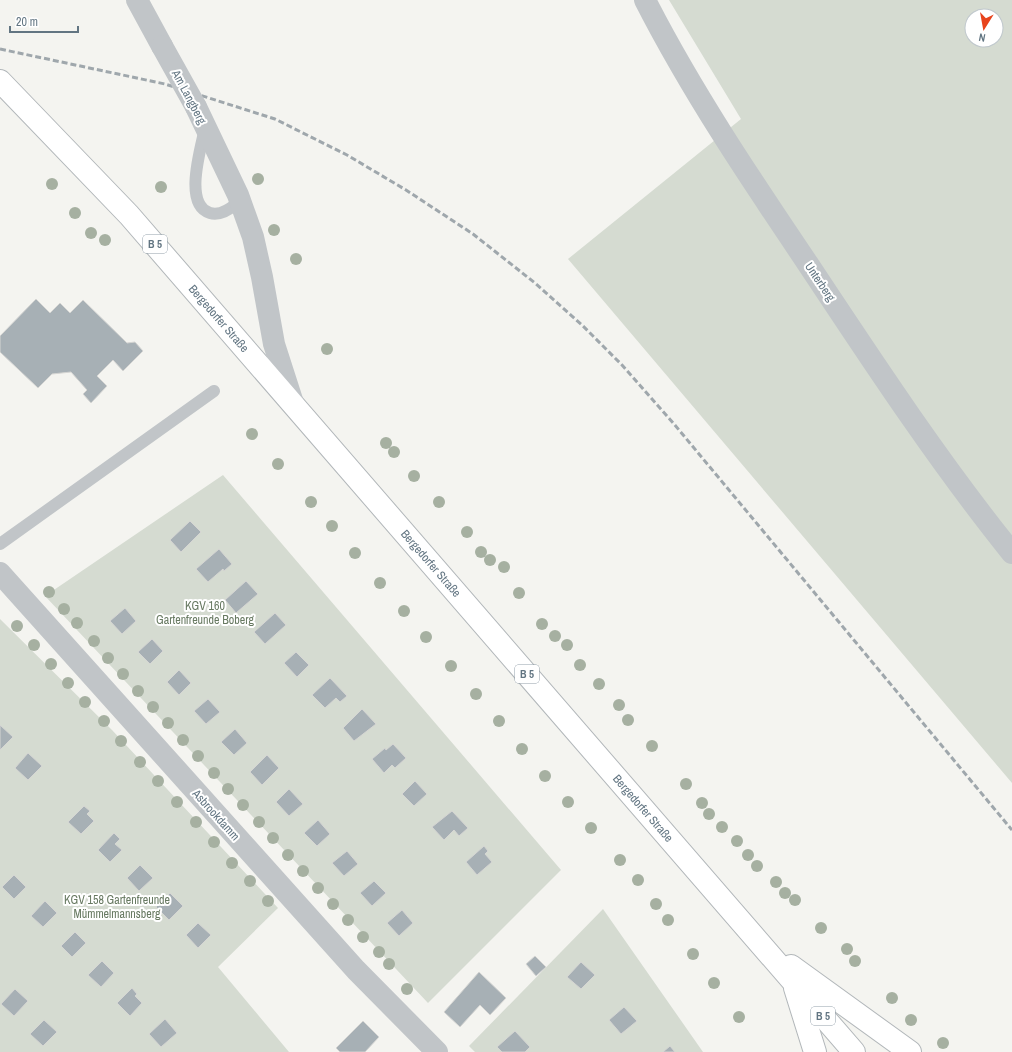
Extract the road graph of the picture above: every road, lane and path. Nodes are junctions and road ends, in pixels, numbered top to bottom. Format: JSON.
{"nodes":[{"id":1,"x":137,"y":0,"type":"edge"},
{"id":2,"x":644,"y":0,"type":"edge"},
{"id":3,"x":6,"y":86,"type":"edge"},
{"id":4,"x":205,"y":127,"type":"junction"},
{"id":5,"x":238,"y":195,"type":"junction"},
{"id":6,"x":214,"y":391,"type":"dead end"},
{"id":7,"x":293,"y":404,"type":"junction"},
{"id":8,"x":0,"y":544,"type":"edge"},
{"id":9,"x":1012,"y":552,"type":"edge"},
{"id":10,"x":0,"y":573,"type":"edge"},
{"id":11,"x":761,"y":944,"type":"junction"},
{"id":12,"x":792,"y":980,"type":"junction"},
{"id":13,"x":437,"y":1052,"type":"edge"},
{"id":14,"x":814,"y":1052,"type":"edge"},
{"id":15,"x":854,"y":1052,"type":"edge"},
{"id":16,"x":910,"y":1052,"type":"edge"}],
"edges":[{"from":1,"to":4,"type":"street","name":"Am Langberg","bridge":true},
{"from":2,"to":9,"type":"street","name":"Unterberg"},
{"from":3,"to":7,"type":"main road","name":"Bergedorfer Straße","number":"B 5"},
{"from":4,"to":5,"type":"street","name":"Am Langberg"},
{"from":4,"to":5,"type":"lane"},
{"from":5,"to":7,"type":"street","name":"Am Langberg"},
{"from":6,"to":8,"type":"lane"},
{"from":7,"to":11,"type":"main road","name":"Bergedorfer Straße","number":"B 5"},
{"from":10,"to":13,"type":"street","name":"Asbrookdamm"},
{"from":11,"to":12,"type":"main road","name":"Bergedorfer Straße","number":"B 5"},
{"from":11,"to":16,"type":"main road"},
{"from":12,"to":14,"type":"main road"},
{"from":12,"to":15,"type":"main road","name":"Bergedorfer Straße","number":"B 5"}]}
